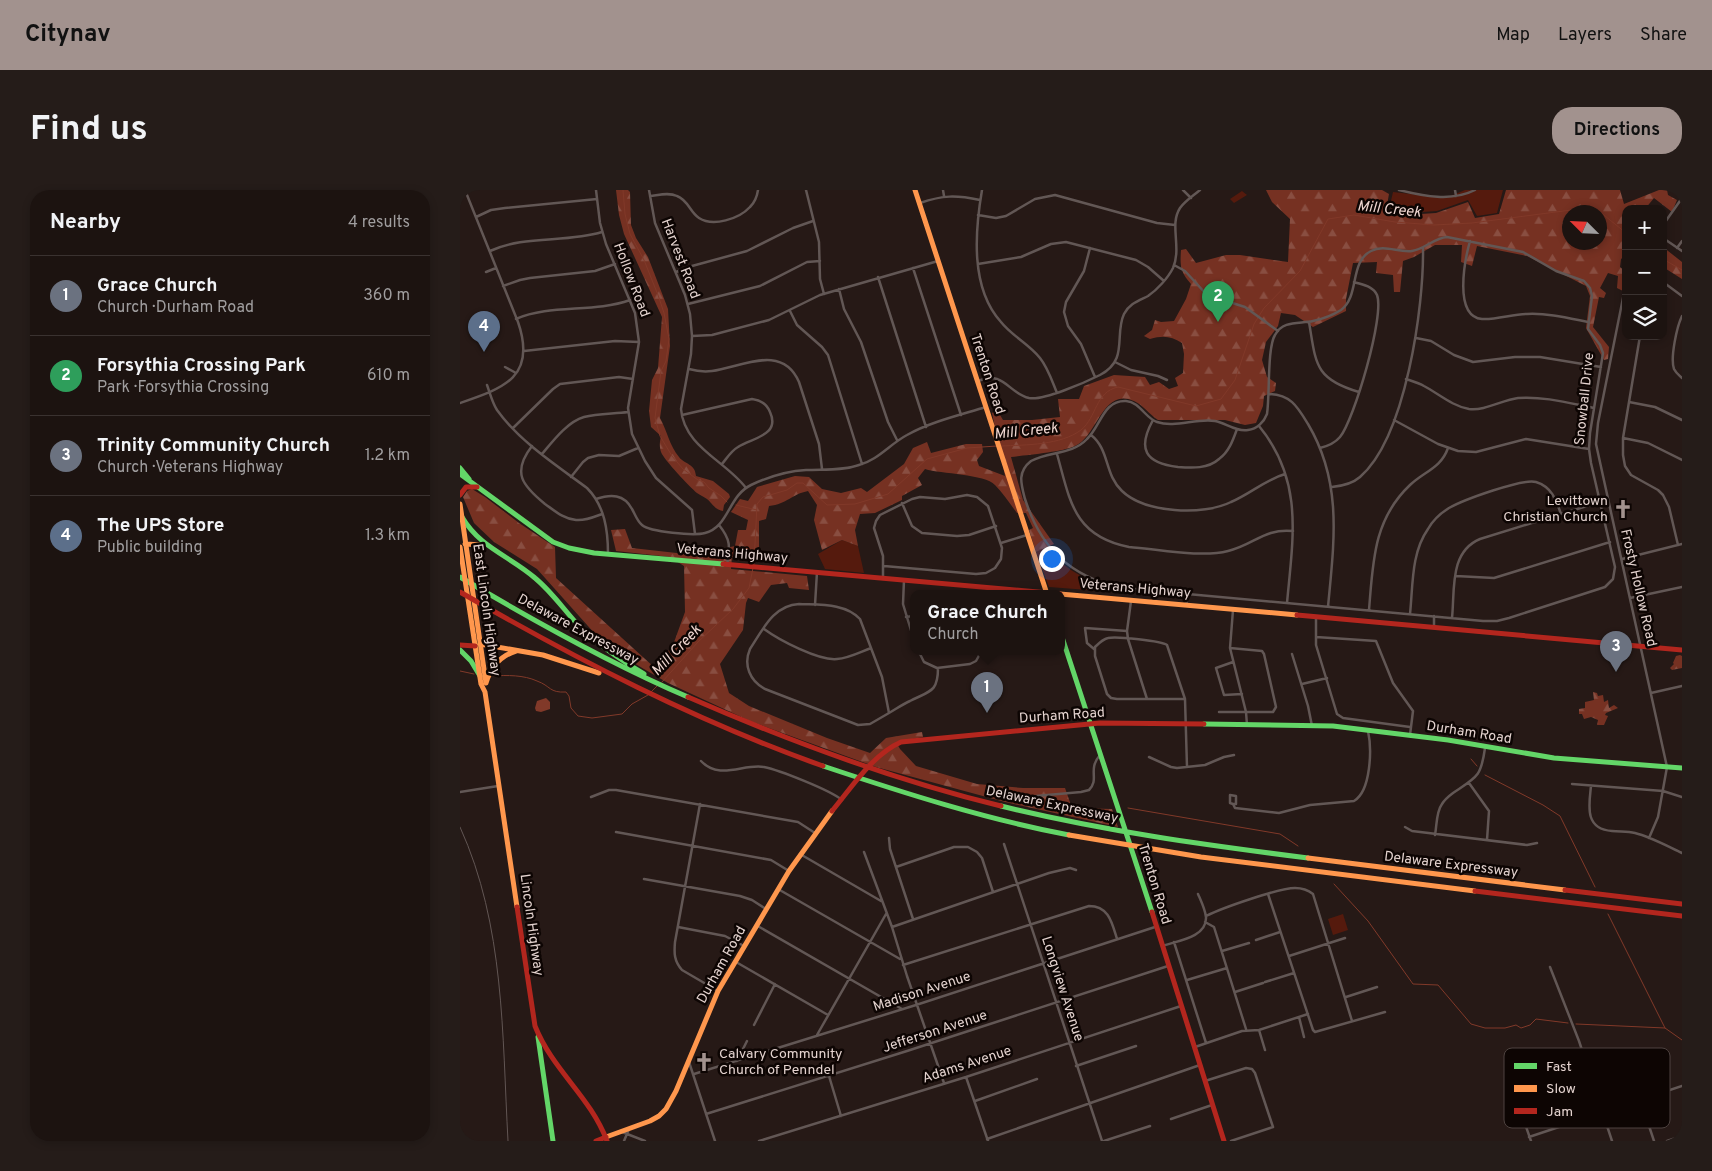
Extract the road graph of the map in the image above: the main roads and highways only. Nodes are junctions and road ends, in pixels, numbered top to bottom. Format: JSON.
{"nodes":[{"id":1,"x":916,"y":190,"type":"edge"},
{"id":2,"x":460,"y":468,"type":"edge"},
{"id":3,"x":460,"y":474,"type":"edge"},
{"id":4,"x":475,"y":486,"type":"junction"},
{"id":5,"x":460,"y":495,"type":"edge"},
{"id":6,"x":460,"y":504,"type":"edge"},
{"id":7,"x":462,"y":517,"type":"junction"},
{"id":8,"x":462,"y":545,"type":"edge"},
{"id":9,"x":488,"y":547,"type":"junction"},
{"id":10,"x":460,"y":577,"type":"edge"},
{"id":11,"x":1006,"y":590,"type":"edge"},
{"id":12,"x":1046,"y":590,"type":"edge"},
{"id":13,"x":460,"y":592,"type":"edge"},
{"id":14,"x":1065,"y":595,"type":"edge"},
{"id":15,"x":460,"y":645,"type":"edge"},
{"id":16,"x":478,"y":645,"type":"junction"},
{"id":17,"x":1065,"y":646,"type":"edge"},
{"id":18,"x":460,"y":650,"type":"edge"},
{"id":19,"x":1682,"y":650,"type":"edge"},
{"id":20,"x":521,"y":651,"type":"junction"},
{"id":21,"x":480,"y":676,"type":"junction"},
{"id":22,"x":618,"y":680,"type":"junction"},
{"id":23,"x":655,"y":681,"type":"junction"},
{"id":24,"x":486,"y":683,"type":"junction"},
{"id":25,"x":485,"y":692,"type":"junction"},
{"id":26,"x":1090,"y":724,"type":"junction"},
{"id":27,"x":1682,"y":768,"type":"edge"},
{"id":28,"x":1682,"y":904,"type":"edge"},
{"id":29,"x":1682,"y":916,"type":"edge"},
{"id":30,"x":537,"y":1033,"type":"junction"},
{"id":31,"x":606,"y":1139,"type":"edge"},
{"id":32,"x":553,"y":1141,"type":"edge"},
{"id":33,"x":596,"y":1141,"type":"edge"},
{"id":34,"x":1224,"y":1141,"type":"edge"}],
"edges":[{"from":1,"to":12,"type":"main road","name":"Trenton Road"},
{"from":2,"to":4,"type":"main road"},
{"from":3,"to":4,"type":"main road","name":"Veterans Highway"},
{"from":4,"to":5,"type":"main road"},
{"from":4,"to":11,"type":"main road","name":"Veterans Highway"},
{"from":6,"to":7,"type":"main road","name":"East Lincoln Highway"},
{"from":7,"to":8,"type":"main road","name":"East Lincoln Highway"},
{"from":7,"to":9,"type":"main road"},
{"from":8,"to":9,"type":"main road"},
{"from":8,"to":16,"type":"main road","name":"East Lincoln Highway"},
{"from":8,"to":16,"type":"main road","name":"East Lincoln Highway"},
{"from":9,"to":23,"type":"main road"},
{"from":10,"to":23,"type":"main road","name":"Delaware Expressway"},
{"from":13,"to":22,"type":"main road","name":"Delaware Expressway"},
{"from":14,"to":19,"type":"main road","name":"Veterans Highway"},
{"from":15,"to":16,"type":"main road"},
{"from":16,"to":20,"type":"main road"},
{"from":16,"to":21,"type":"main road","name":"East Lincoln Highway"},
{"from":16,"to":24,"type":"main road","name":"East Lincoln Highway"},
{"from":17,"to":26,"type":"main road","name":"Trenton Road"},
{"from":18,"to":21,"type":"main road"},
{"from":20,"to":22,"type":"main road"},
{"from":20,"to":24,"type":"main road"},
{"from":21,"to":25,"type":"main road","name":"East Lincoln Highway"},
{"from":22,"to":29,"type":"main road","name":"Delaware Expressway"},
{"from":23,"to":28,"type":"main road","name":"Delaware Expressway"},
{"from":24,"to":25,"type":"main road","name":"East Lincoln Highway"},
{"from":25,"to":30,"type":"main road","name":"Lincoln Highway"},
{"from":26,"to":27,"type":"main road","name":"Durham Road"},
{"from":26,"to":31,"type":"main road","name":"Durham Road"},
{"from":26,"to":34,"type":"main road","name":"Trenton Road"},
{"from":30,"to":31,"type":"main road","name":"Lincoln Highway"},
{"from":30,"to":32,"type":"main road"},
{"from":31,"to":33,"type":"main road","name":"Durham Road"}]}
